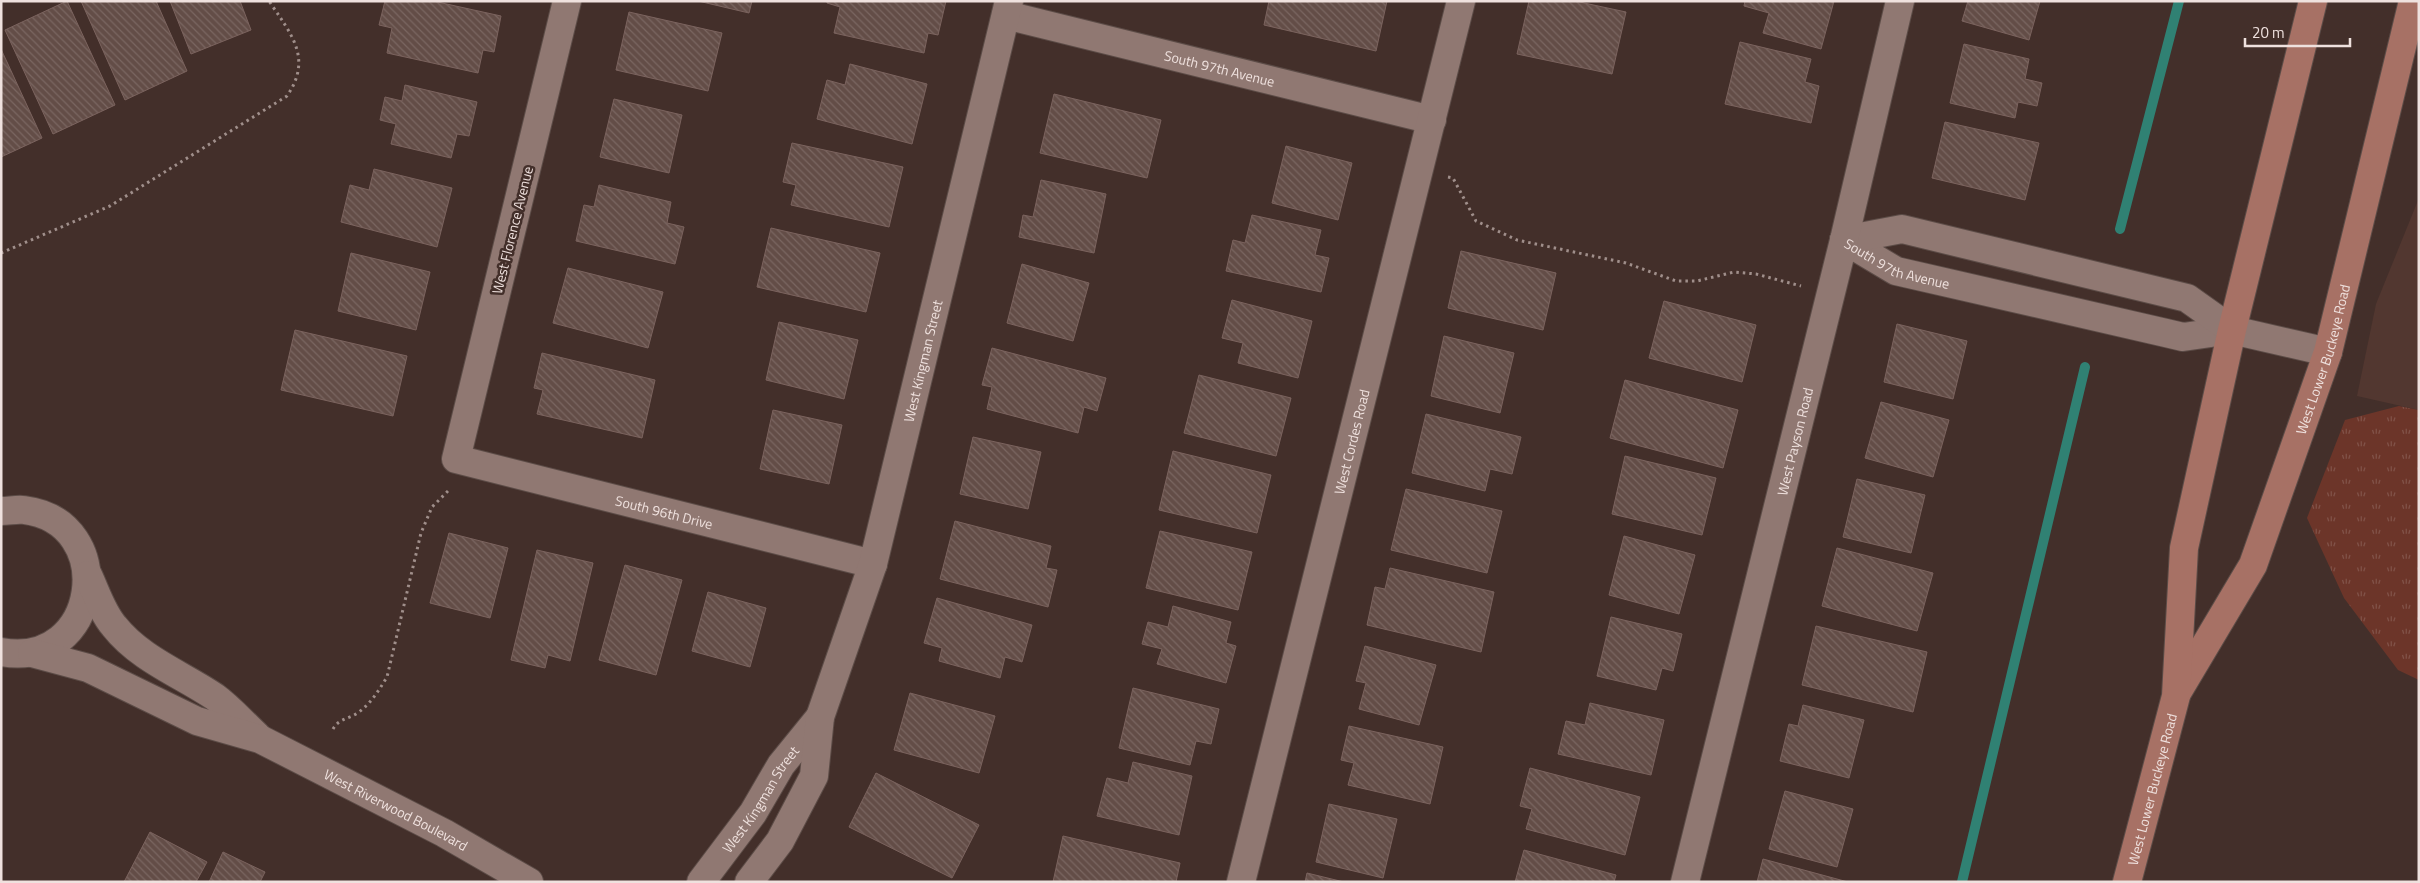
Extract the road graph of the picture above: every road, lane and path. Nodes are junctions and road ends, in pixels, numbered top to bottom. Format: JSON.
{"nodes":[{"id":1,"x":269,"y":1,"type":"edge"},
{"id":2,"x":567,"y":1,"type":"edge"},
{"id":3,"x":1461,"y":1,"type":"edge"},
{"id":4,"x":1900,"y":1,"type":"edge"},
{"id":5,"x":2313,"y":1,"type":"edge"},
{"id":6,"x":2413,"y":1,"type":"edge"},
{"id":7,"x":1008,"y":8,"type":"edge"},
{"id":8,"x":1432,"y":120,"type":"junction"},
{"id":9,"x":1419,"y":172,"type":"junction"},
{"id":10,"x":1844,"y":240,"type":"junction"},
{"id":11,"x":1,"y":253,"type":"edge"},
{"id":12,"x":1831,"y":294,"type":"junction"},
{"id":13,"x":2232,"y":330,"type":"junction"},
{"id":14,"x":2328,"y":352,"type":"junction"},
{"id":15,"x":456,"y":459,"type":"junction"},
{"id":16,"x":1,"y":511,"type":"edge"},
{"id":17,"x":873,"y":564,"type":"junction"},
{"id":18,"x":87,"y":574,"type":"junction"},
{"id":19,"x":12,"y":655,"type":"edge"},
{"id":20,"x":2176,"y":696,"type":"junction"},
{"id":21,"x":820,"y":717,"type":"junction"},
{"id":22,"x":333,"y":729,"type":"dead end"},
{"id":23,"x":260,"y":739,"type":"junction"},
{"id":24,"x":529,"y":882,"type":"edge"},
{"id":25,"x":701,"y":882,"type":"edge"},
{"id":26,"x":749,"y":882,"type":"edge"},
{"id":27,"x":1241,"y":882,"type":"edge"},
{"id":28,"x":1685,"y":882,"type":"edge"},
{"id":29,"x":2127,"y":882,"type":"edge"}],
"edges":[{"from":1,"to":11,"type":"path"},
{"from":2,"to":15,"type":"street","name":"West Florence Avenue"},
{"from":3,"to":8,"type":"street","name":"West Cordes Road"},
{"from":4,"to":10,"type":"street","name":"West Payson Road"},
{"from":5,"to":13,"type":"main road","name":"West Lower Buckeye Road"},
{"from":6,"to":14,"type":"main road","name":"West Lower Buckeye Road"},
{"from":7,"to":8,"type":"street","name":"South 97th Avenue"},
{"from":7,"to":17,"type":"street","name":"West Kingman Street"},
{"from":8,"to":9,"type":"street","name":"West Cordes Road"},
{"from":9,"to":12,"type":"path"},
{"from":9,"to":27,"type":"street","name":"West Cordes Road"},
{"from":10,"to":12,"type":"street","name":"West Payson Road"},
{"from":10,"to":13,"type":"street","name":"South 97th Avenue"},
{"from":10,"to":13,"type":"street","name":"South 97th Avenue"},
{"from":12,"to":28,"type":"street","name":"West Payson Road"},
{"from":13,"to":14,"type":"street","name":"South 97th Avenue"},
{"from":13,"to":20,"type":"main road","name":"West Lower Buckeye Road"},
{"from":14,"to":20,"type":"main road","name":"West Lower Buckeye Road"},
{"from":15,"to":17,"type":"street","name":"South 96th Drive"},
{"from":15,"to":22,"type":"path"},
{"from":16,"to":18,"type":"street","name":"West Riverwood Boulevard"},
{"from":17,"to":21,"type":"street","name":"West Kingman Street"},
{"from":18,"to":19,"type":"street","name":"West Riverwood Boulevard"},
{"from":18,"to":23,"type":"street","name":"West Riverwood Boulevard"},
{"from":19,"to":23,"type":"street","name":"West Riverwood Boulevard"},
{"from":20,"to":29,"type":"main road","name":"West Lower Buckeye Road"},
{"from":21,"to":25,"type":"street","name":"West Kingman Street"},
{"from":21,"to":26,"type":"street","name":"West Kingman Street"},
{"from":23,"to":24,"type":"street","name":"West Riverwood Boulevard"}]}
